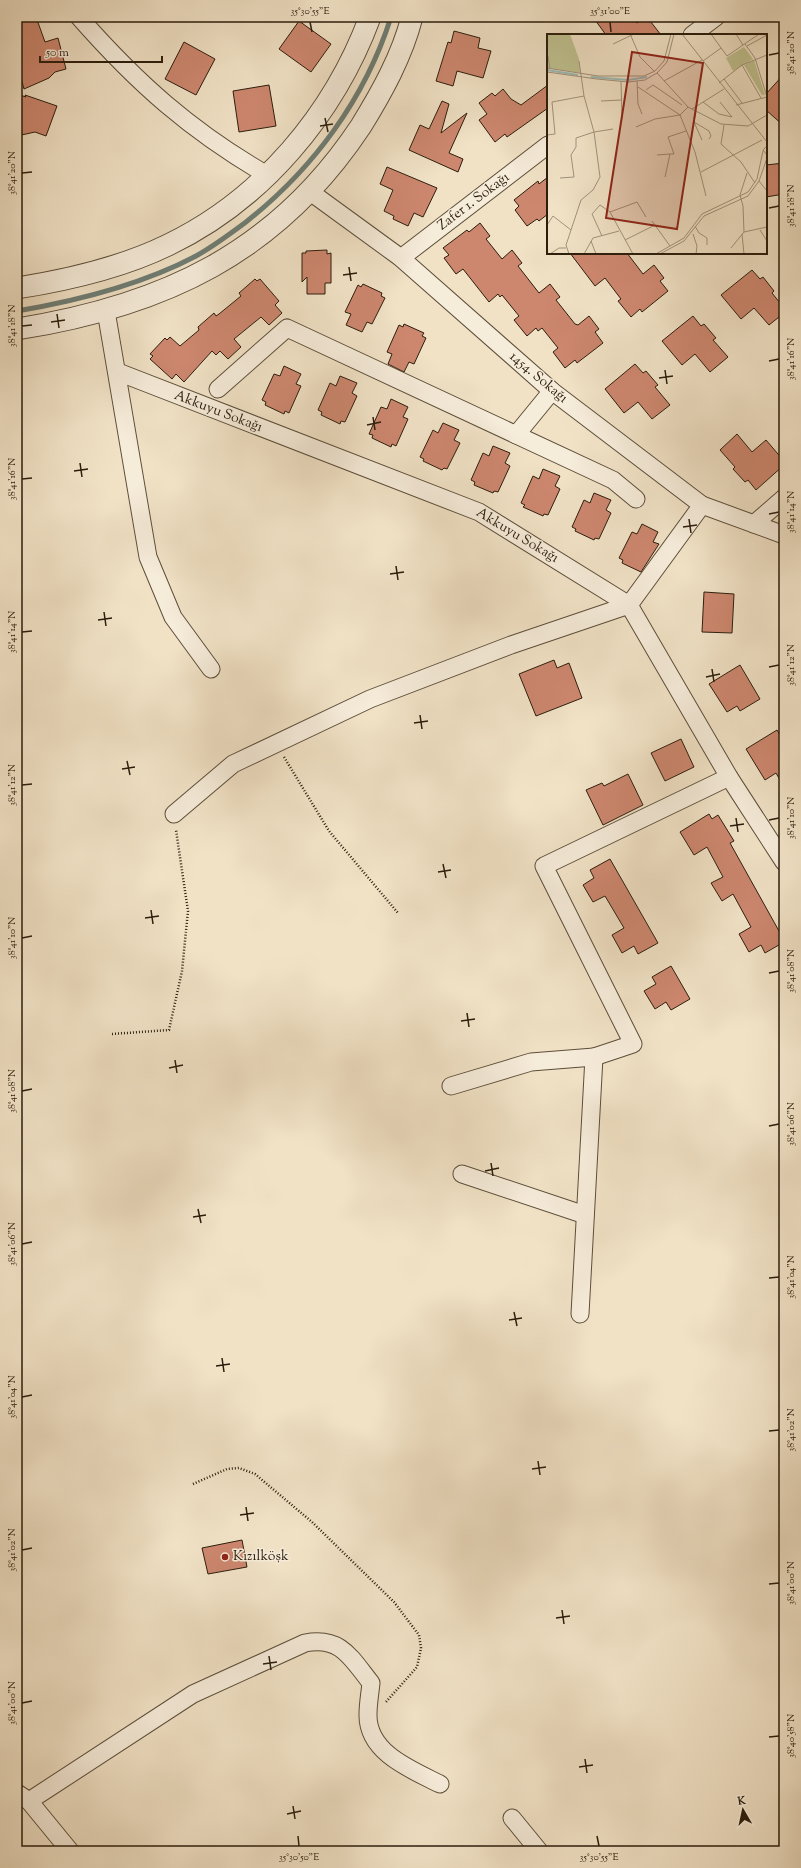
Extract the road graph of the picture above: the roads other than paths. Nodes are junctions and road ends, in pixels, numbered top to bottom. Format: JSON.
{"nodes":[{"id":1,"x":79,"y":17,"type":"edge"},
{"id":2,"x":370,"y":17,"type":"edge"},
{"id":3,"x":412,"y":17,"type":"edge"},
{"id":4,"x":716,"y":17,"type":"edge"},
{"id":5,"x":693,"y":34,"type":"edge"},
{"id":6,"x":547,"y":147,"type":"edge"},
{"id":7,"x":267,"y":176,"type":"junction"},
{"id":8,"x":309,"y":191,"type":"junction"},
{"id":9,"x":401,"y":258,"type":"junction"},
{"id":10,"x":17,"y":288,"type":"edge"},
{"id":11,"x":106,"y":311,"type":"junction"},
{"id":12,"x":17,"y":329,"type":"edge"},
{"id":13,"x":118,"y":372,"type":"junction"},
{"id":14,"x":218,"y":389,"type":"dead end"},
{"id":15,"x":552,"y":391,"type":"junction"},
{"id":16,"x":516,"y":435,"type":"junction"},
{"id":17,"x":784,"y":498,"type":"edge"},
{"id":18,"x":636,"y":499,"type":"dead end"},
{"id":19,"x":702,"y":505,"type":"junction"},
{"id":20,"x":754,"y":524,"type":"junction"},
{"id":21,"x":784,"y":535,"type":"edge"},
{"id":22,"x":629,"y":605,"type":"junction"},
{"id":23,"x":211,"y":669,"type":"dead end"},
{"id":24,"x":729,"y":777,"type":"junction"},
{"id":25,"x":174,"y":814,"type":"road end"},
{"id":26,"x":784,"y":862,"type":"edge"},
{"id":27,"x":594,"y":1057,"type":"junction"},
{"id":28,"x":451,"y":1086,"type":"dead end"},
{"id":29,"x":462,"y":1174,"type":"dead end"},
{"id":30,"x":585,"y":1215,"type":"junction"},
{"id":31,"x":580,"y":1314,"type":"dead end"},
{"id":32,"x":440,"y":1784,"type":"dead end"},
{"id":33,"x":23,"y":1797,"type":"edge"},
{"id":34,"x":512,"y":1818,"type":"dead end"},
{"id":35,"x":70,"y":1851,"type":"edge"},
{"id":36,"x":540,"y":1851,"type":"edge"}],
"edges":[{"from":1,"to":7,"type":"street"},
{"from":2,"to":7,"type":"street"},
{"from":3,"to":8,"type":"street"},
{"from":4,"to":5,"type":"street"},
{"from":6,"to":9,"type":"street","name":"Zafer 1. Sokağı"},
{"from":7,"to":10,"type":"street"},
{"from":8,"to":9,"type":"street","name":"1454. Sokağı"},
{"from":8,"to":11,"type":"street"},
{"from":9,"to":15,"type":"street","name":"1454. Sokağı"},
{"from":11,"to":12,"type":"street"},
{"from":11,"to":13,"type":"street"},
{"from":13,"to":22,"type":"street","name":"Akkuyu Sokağı"},
{"from":13,"to":23,"type":"street"},
{"from":14,"to":16,"type":"street"},
{"from":15,"to":16,"type":"street"},
{"from":15,"to":19,"type":"street","name":"1454. Sokağı"},
{"from":16,"to":18,"type":"street"},
{"from":17,"to":20,"type":"street"},
{"from":19,"to":20,"type":"street","name":"1454. Sokağı"},
{"from":19,"to":22,"type":"street"},
{"from":20,"to":21,"type":"street","name":"1454. Sokağı"},
{"from":22,"to":24,"type":"street","name":"Akkuyu Sokağı"},
{"from":22,"to":25,"type":"street"},
{"from":24,"to":26,"type":"street","name":"Akkuyu Sokağı"},
{"from":24,"to":27,"type":"street"},
{"from":27,"to":28,"type":"street"},
{"from":27,"to":30,"type":"street"},
{"from":29,"to":30,"type":"street"},
{"from":30,"to":31,"type":"street"},
{"from":32,"to":33,"type":"street"},
{"from":33,"to":35,"type":"street"},
{"from":34,"to":36,"type":"street"}]}
